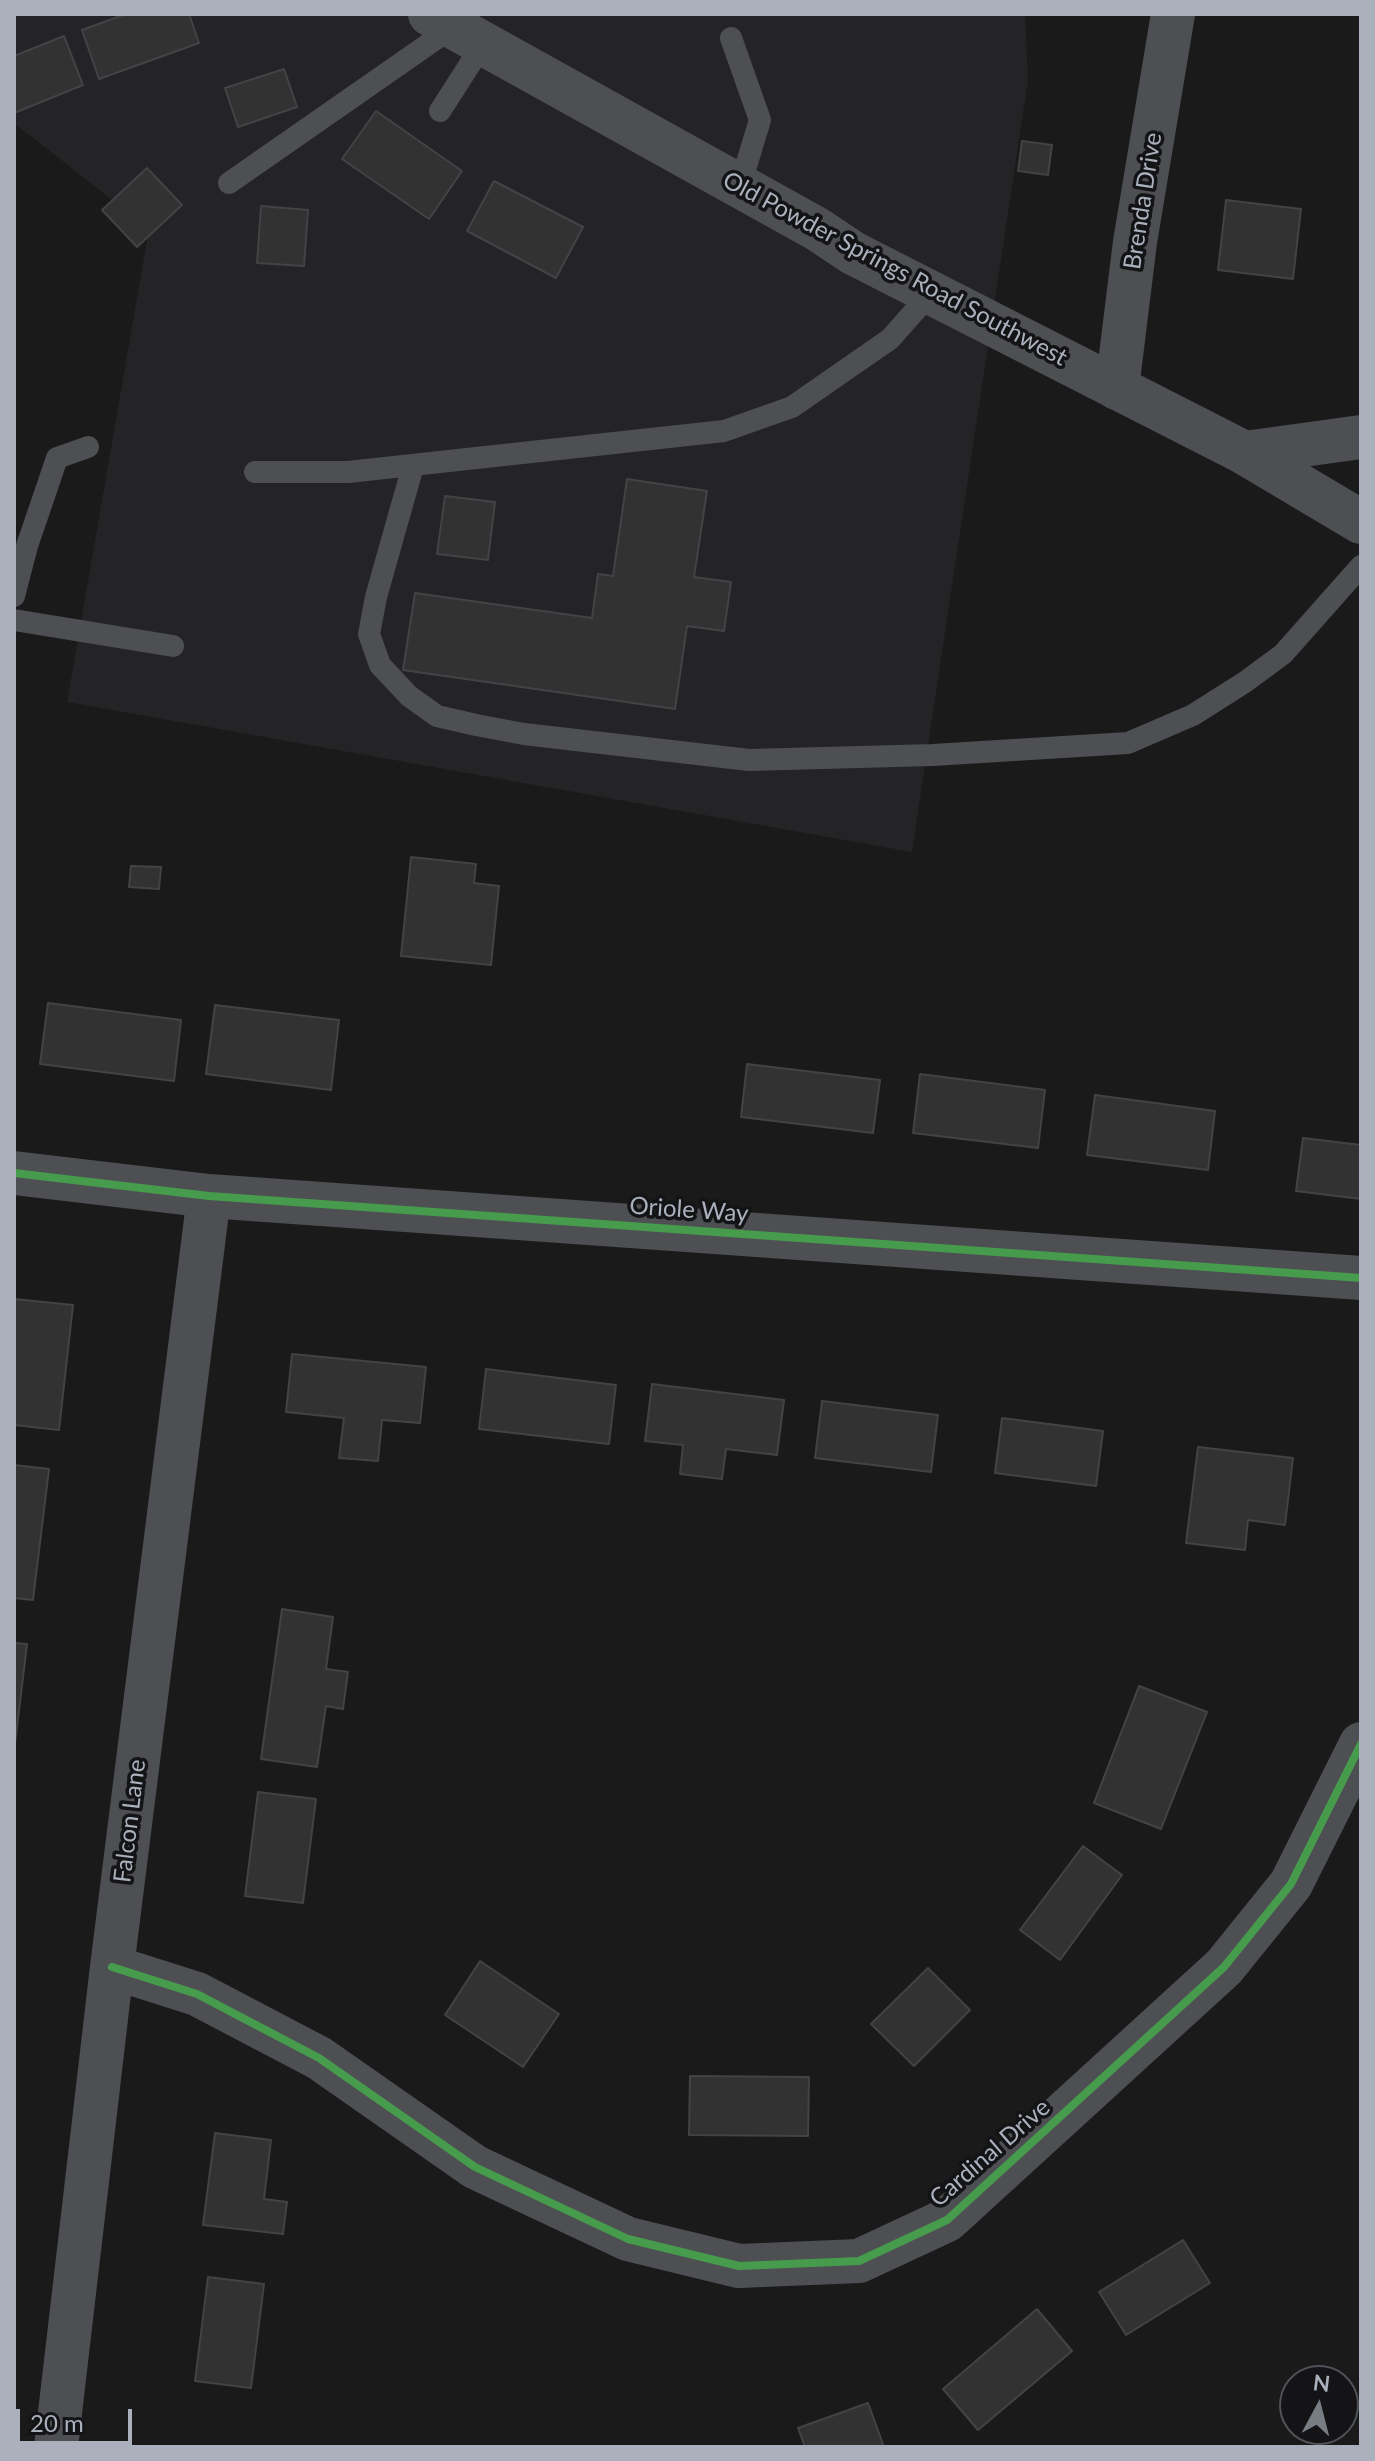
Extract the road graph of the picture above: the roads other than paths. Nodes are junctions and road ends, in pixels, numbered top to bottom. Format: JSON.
{"nodes":[{"id":1,"x":1173,"y":14,"type":"edge"},
{"id":2,"x":455,"y":28,"type":"edge"},
{"id":3,"x":731,"y":38,"type":"dead end"},
{"id":4,"x":440,"y":111,"type":"dead end"},
{"id":5,"x":229,"y":183,"type":"dead end"},
{"id":6,"x":740,"y":186,"type":"junction"},
{"id":7,"x":930,"y":294,"type":"junction"},
{"id":8,"x":1117,"y":388,"type":"junction"},
{"id":9,"x":1361,"y":437,"type":"edge"},
{"id":10,"x":88,"y":447,"type":"dead end"},
{"id":11,"x":1245,"y":453,"type":"junction"},
{"id":12,"x":413,"y":466,"type":"junction"},
{"id":13,"x":255,"y":472,"type":"dead end"},
{"id":14,"x":1361,"y":522,"type":"edge"},
{"id":15,"x":1361,"y":566,"type":"edge"},
{"id":16,"x":14,"y":596,"type":"edge"},
{"id":17,"x":14,"y":620,"type":"edge"},
{"id":18,"x":173,"y":646,"type":"dead end"},
{"id":19,"x":14,"y":1173,"type":"edge"},
{"id":20,"x":209,"y":1196,"type":"junction"},
{"id":21,"x":1361,"y":1278,"type":"edge"},
{"id":22,"x":1361,"y":1744,"type":"edge"},
{"id":23,"x":112,"y":1967,"type":"junction"},
{"id":24,"x":56,"y":2447,"type":"edge"}],
"edges":[{"from":1,"to":8,"type":"street","name":"Brenda Drive"},
{"from":2,"to":4,"type":"lane"},
{"from":2,"to":5,"type":"lane"},
{"from":2,"to":6,"type":"street","name":"Old Powder Springs Road Southwest"},
{"from":3,"to":6,"type":"lane"},
{"from":6,"to":7,"type":"street","name":"Old Powder Springs Road Southwest"},
{"from":7,"to":8,"type":"street","name":"Old Powder Springs Road Southwest"},
{"from":7,"to":12,"type":"lane"},
{"from":8,"to":11,"type":"street","name":"Old Powder Springs Road Southwest"},
{"from":9,"to":11,"type":"street"},
{"from":10,"to":16,"type":"lane"},
{"from":11,"to":14,"type":"street","name":"Old Powder Springs Road Southwest"},
{"from":12,"to":13,"type":"lane"},
{"from":12,"to":15,"type":"lane"},
{"from":17,"to":18,"type":"lane"},
{"from":19,"to":20,"type":"street","name":"Oriole Way"},
{"from":20,"to":21,"type":"street","name":"Oriole Way"},
{"from":20,"to":23,"type":"street","name":"Falcon Lane"},
{"from":22,"to":23,"type":"street","name":"Cardinal Drive"},
{"from":23,"to":24,"type":"street","name":"Falcon Lane"}]}
